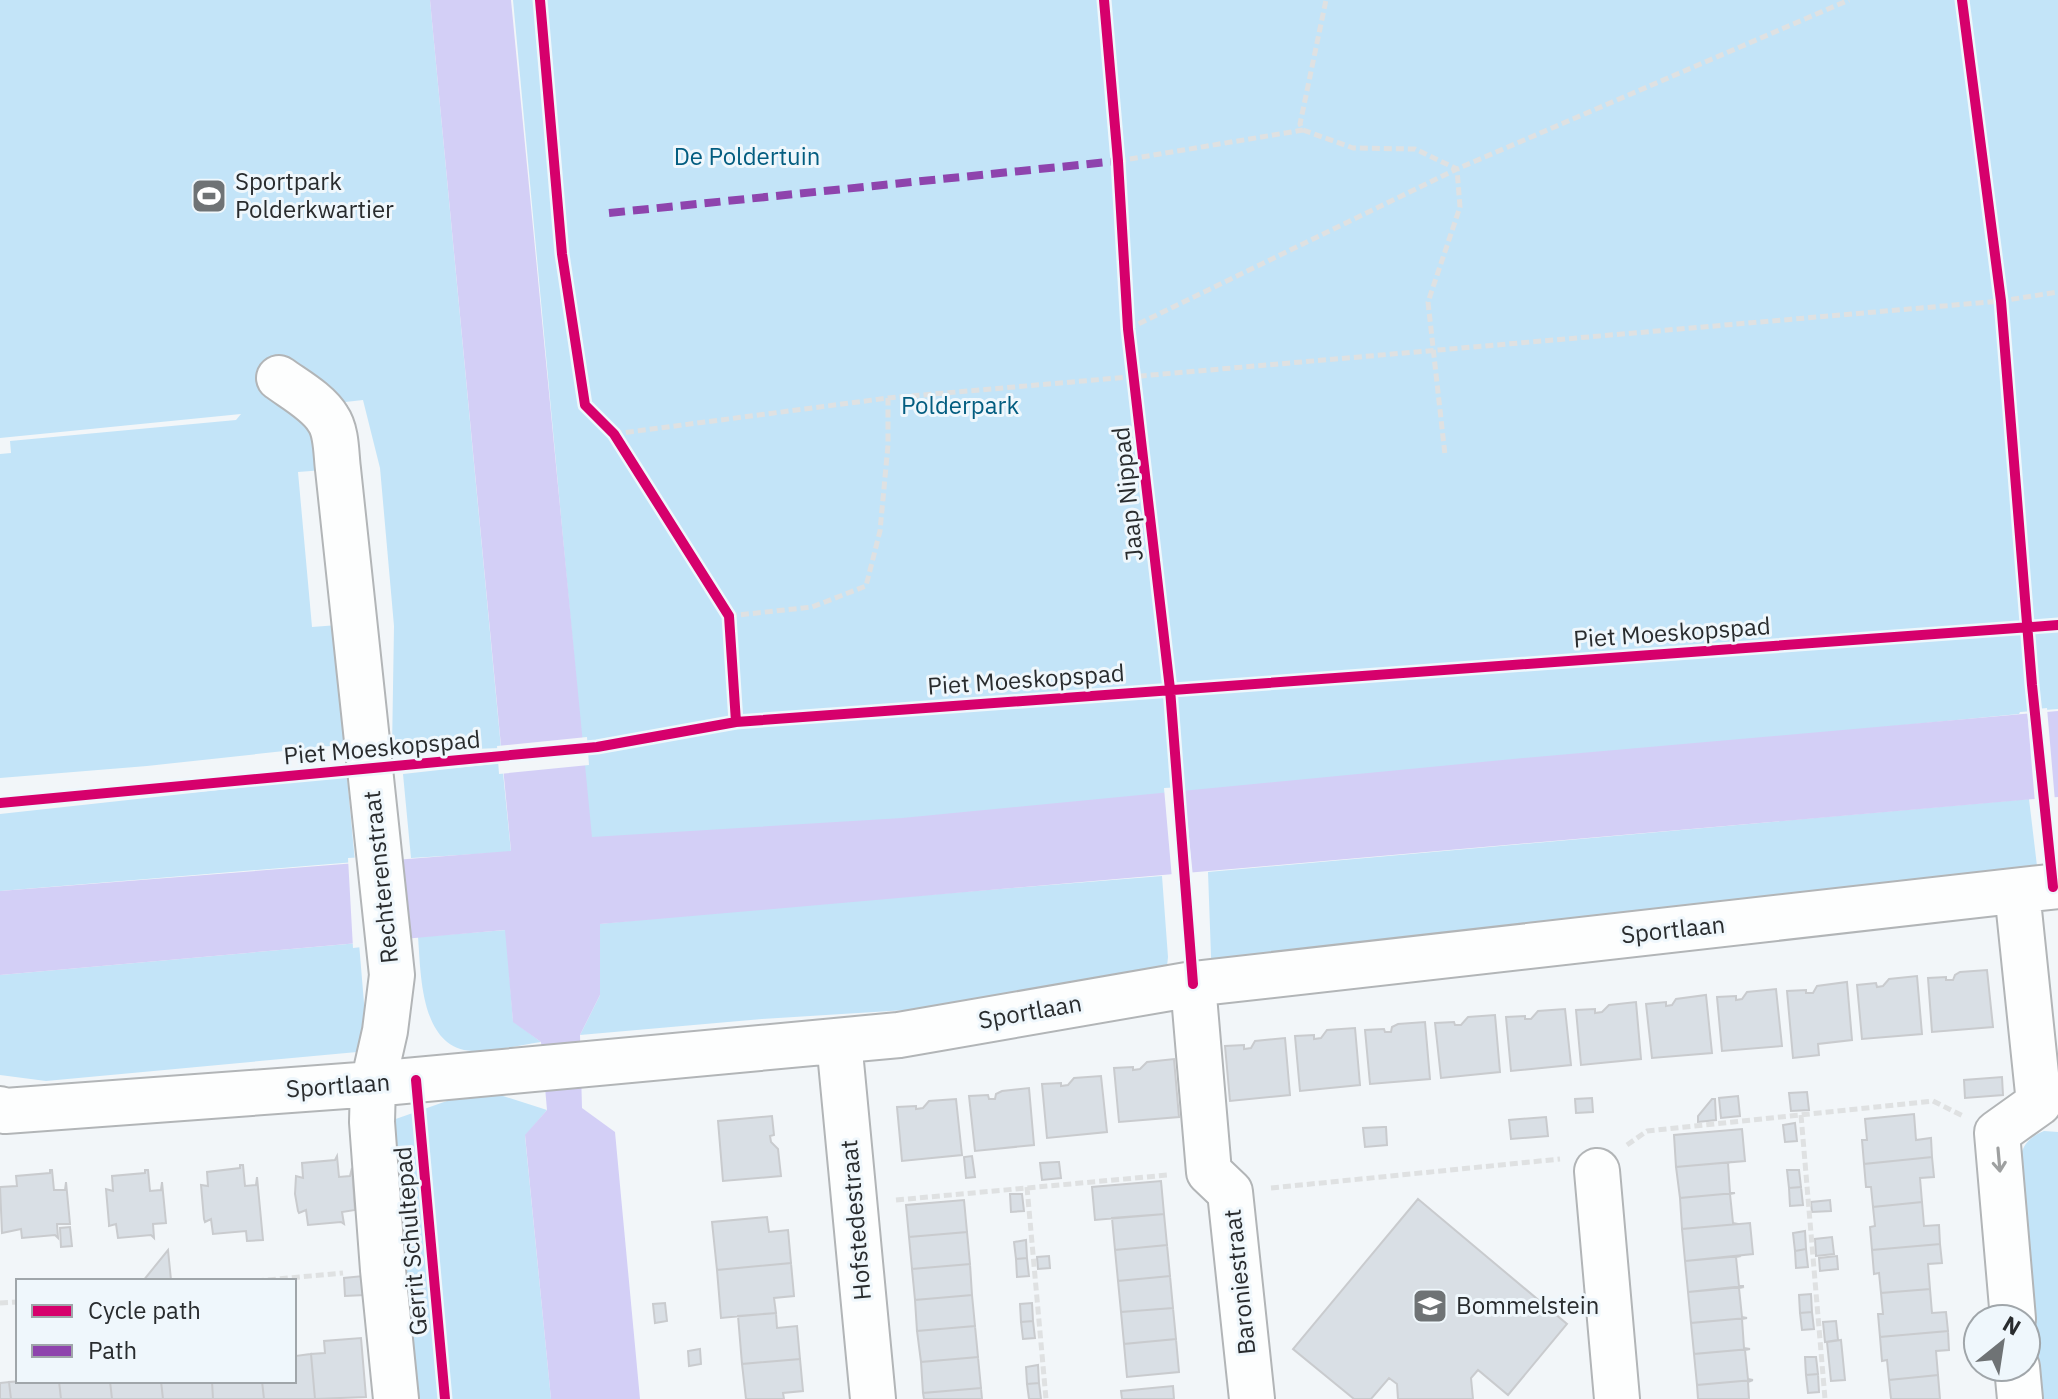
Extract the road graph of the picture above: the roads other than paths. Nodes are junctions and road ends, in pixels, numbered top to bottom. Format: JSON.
{"nodes":[{"id":1,"x":279,"y":378,"type":"dead end"},
{"id":2,"x":2038,"y":889,"type":"edge"},
{"id":3,"x":1193,"y":984,"type":"junction"},
{"id":4,"x":839,"y":1041,"type":"junction"},
{"id":5,"x":373,"y":1084,"type":"junction"},
{"id":6,"x":2048,"y":1108,"type":"edge"},
{"id":7,"x":0,"y":1109,"type":"edge"},
{"id":8,"x":1597,"y":1171,"type":"dead end"},
{"id":9,"x":2012,"y":1303,"type":"edge"},
{"id":10,"x":396,"y":1399,"type":"edge"},
{"id":11,"x":873,"y":1399,"type":"edge"},
{"id":12,"x":1252,"y":1399,"type":"edge"},
{"id":13,"x":1617,"y":1399,"type":"edge"}],
"edges":[{"from":1,"to":5,"type":"street","name":"Rechterenstraat"},
{"from":2,"to":3,"type":"street","name":"Sportlaan"},
{"from":2,"to":6,"type":"street"},
{"from":3,"to":4,"type":"street","name":"Sportlaan"},
{"from":3,"to":12,"type":"street","name":"Baroniestraat"},
{"from":4,"to":5,"type":"street","name":"Sportlaan"},
{"from":4,"to":11,"type":"street","name":"Hofstedestraat"},
{"from":5,"to":7,"type":"street","name":"Sportlaan"},
{"from":5,"to":10,"type":"street","name":"Rechterenstraat"},
{"from":6,"to":9,"type":"street","one_way":true},
{"from":8,"to":13,"type":"street"}]}
